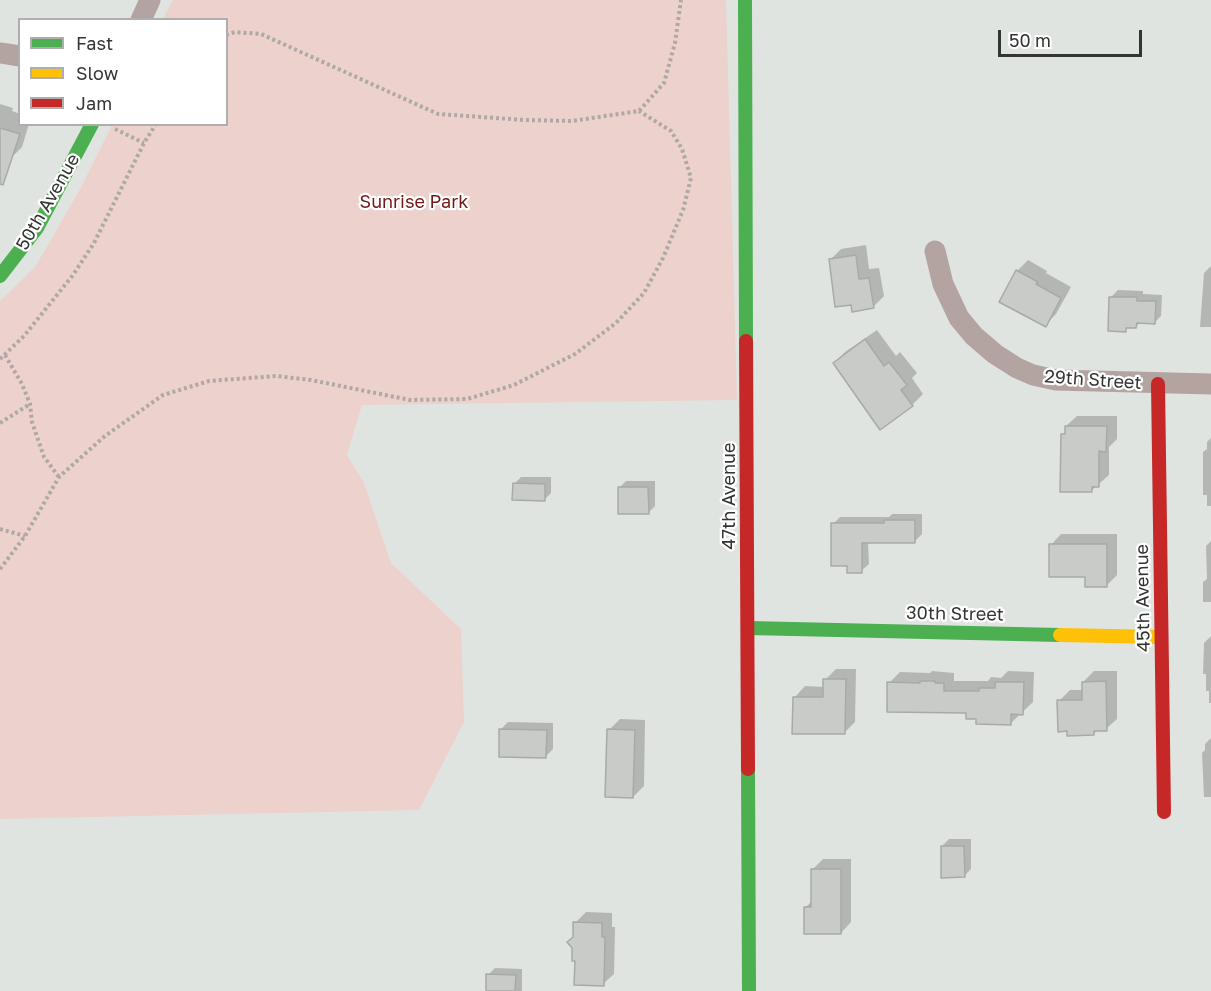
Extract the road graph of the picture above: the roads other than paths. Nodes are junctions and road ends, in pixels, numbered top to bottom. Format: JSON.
{"nodes":[{"id":1,"x":150,"y":0,"type":"edge"},
{"id":2,"x":745,"y":0,"type":"edge"},
{"id":3,"x":142,"y":18,"type":"edge"},
{"id":4,"x":0,"y":53,"type":"edge"},
{"id":5,"x":18,"y":56,"type":"edge"},
{"id":6,"x":91,"y":126,"type":"edge"},
{"id":7,"x":935,"y":251,"type":"dead end"},
{"id":8,"x":0,"y":276,"type":"edge"},
{"id":9,"x":1158,"y":384,"type":"junction"},
{"id":10,"x":1211,"y":384,"type":"edge"},
{"id":11,"x":748,"y":628,"type":"junction"},
{"id":12,"x":1161,"y":637,"type":"junction"},
{"id":13,"x":1164,"y":812,"type":"dead end"},
{"id":14,"x":749,"y":991,"type":"edge"}],
"edges":[{"from":1,"to":3,"type":"street"},
{"from":2,"to":11,"type":"street","name":"47th Avenue"},
{"from":4,"to":5,"type":"street"},
{"from":6,"to":8,"type":"street","name":"50th Avenue"},
{"from":7,"to":9,"type":"street","name":"29th Street"},
{"from":9,"to":10,"type":"street","name":"29th Street"},
{"from":9,"to":12,"type":"street","name":"45th Avenue"},
{"from":11,"to":12,"type":"street","name":"30th Street"},
{"from":11,"to":14,"type":"street","name":"47th Avenue"},
{"from":12,"to":13,"type":"street","name":"45th Avenue"}]}
